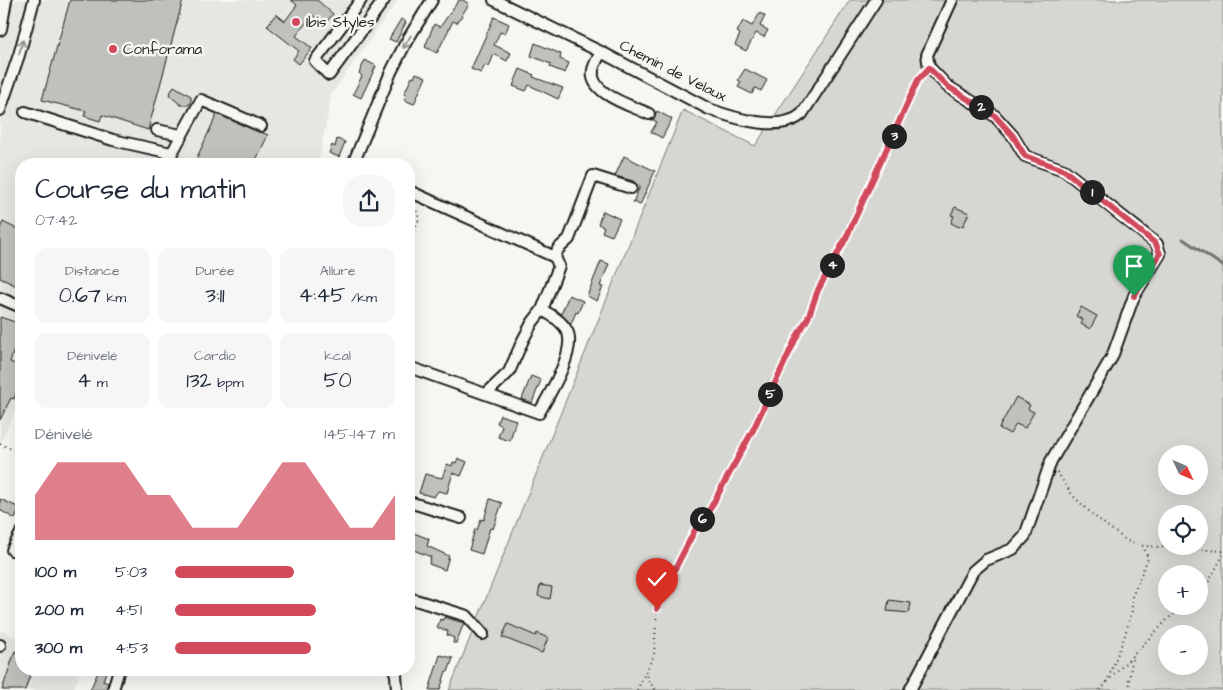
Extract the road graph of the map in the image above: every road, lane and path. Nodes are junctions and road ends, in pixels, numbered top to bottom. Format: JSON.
{"nodes":[{"id":1,"x":5,"y":0,"type":"edge"},
{"id":2,"x":34,"y":0,"type":"edge"},
{"id":3,"x":361,"y":0,"type":"edge"},
{"id":4,"x":384,"y":0,"type":"edge"},
{"id":5,"x":432,"y":0,"type":"edge"},
{"id":6,"x":494,"y":0,"type":"edge"},
{"id":7,"x":876,"y":0,"type":"edge"},
{"id":8,"x":952,"y":0,"type":"edge"},
{"id":9,"x":0,"y":29,"type":"edge"},
{"id":10,"x":601,"y":52,"type":"junction"},
{"id":11,"x":929,"y":68,"type":"junction"},
{"id":12,"x":0,"y":110,"type":"edge"},
{"id":13,"x":25,"y":112,"type":"dead end"},
{"id":14,"x":650,"y":114,"type":"dead end"},
{"id":15,"x":261,"y":126,"type":"dead end"},
{"id":16,"x":157,"y":130,"type":"dead end"},
{"id":17,"x":182,"y":134,"type":"junction"},
{"id":18,"x":171,"y":153,"type":"junction"},
{"id":19,"x":169,"y":158,"type":"edge"},
{"id":20,"x":355,"y":158,"type":"edge"},
{"id":21,"x":631,"y":188,"type":"dead end"},
{"id":22,"x":415,"y":195,"type":"edge"},
{"id":23,"x":415,"y":208,"type":"edge"},
{"id":24,"x":415,"y":228,"type":"edge"},
{"id":25,"x":555,"y":257,"type":"junction"},
{"id":26,"x":0,"y":298,"type":"edge"},
{"id":27,"x":15,"y":304,"type":"edge"},
{"id":28,"x":542,"y":310,"type":"junction"},
{"id":29,"x":415,"y":368,"type":"edge"},
{"id":30,"x":486,"y":394,"type":"junction"},
{"id":31,"x":0,"y":444,"type":"edge"},
{"id":32,"x":15,"y":450,"type":"edge"},
{"id":33,"x":1051,"y":461,"type":"junction"},
{"id":34,"x":415,"y":504,"type":"edge"},
{"id":35,"x":461,"y":518,"type":"dead end"},
{"id":36,"x":15,"y":544,"type":"edge"},
{"id":37,"x":1143,"y":546,"type":"junction"},
{"id":38,"x":12,"y":550,"type":"dead end"},
{"id":39,"x":1223,"y":551,"type":"edge"},
{"id":40,"x":1223,"y":555,"type":"edge"},
{"id":41,"x":1208,"y":583,"type":"edge"},
{"id":42,"x":415,"y":600,"type":"edge"},
{"id":43,"x":1173,"y":615,"type":"edge"},
{"id":44,"x":484,"y":634,"type":"dead end"},
{"id":45,"x":1134,"y":655,"type":"junction"},
{"id":46,"x":646,"y":672,"type":"junction"},
{"id":47,"x":117,"y":676,"type":"edge"},
{"id":48,"x":396,"y":676,"type":"edge"},
{"id":49,"x":1106,"y":684,"type":"junction"},
{"id":50,"x":113,"y":690,"type":"edge"},
{"id":51,"x":397,"y":690,"type":"edge"},
{"id":52,"x":637,"y":690,"type":"edge"},
{"id":53,"x":656,"y":690,"type":"edge"},
{"id":54,"x":910,"y":690,"type":"edge"},
{"id":55,"x":1100,"y":690,"type":"edge"},
{"id":56,"x":1130,"y":690,"type":"edge"}],
"edges":[{"from":1,"to":9,"type":"main road"},
{"from":12,"to":2,"type":"street","one_way":true},
{"from":3,"to":4,"type":"street"},
{"from":5,"to":20,"type":"street","one_way":true},
{"from":6,"to":10,"type":"street","name":"Chemin de Velaux"},
{"from":7,"to":10,"type":"street","name":"Chemin de Velaux"},
{"from":8,"to":11,"type":"street"},
{"from":10,"to":14,"type":"street"},
{"from":11,"to":33,"type":"street"},
{"from":11,"to":46,"type":"path"},
{"from":13,"to":18,"type":"street"},
{"from":15,"to":17,"type":"street"},
{"from":16,"to":17,"type":"street"},
{"from":17,"to":18,"type":"street"},
{"from":18,"to":19,"type":"street"},
{"from":21,"to":25,"type":"street"},
{"from":22,"to":25,"type":"street"},
{"from":23,"to":24,"type":"path"},
{"from":25,"to":28,"type":"street"},
{"from":26,"to":27,"type":"street"},
{"from":28,"to":30,"type":"street"},
{"from":28,"to":30,"type":"street"},
{"from":29,"to":30,"type":"street"},
{"from":31,"to":32,"type":"path"},
{"from":33,"to":37,"type":"path"},
{"from":33,"to":54,"type":"street"},
{"from":34,"to":35,"type":"street"},
{"from":36,"to":38,"type":"street"},
{"from":37,"to":39,"type":"path"},
{"from":37,"to":49,"type":"path"},
{"from":40,"to":41,"type":"path"},
{"from":42,"to":44,"type":"street"},
{"from":43,"to":45,"type":"path"},
{"from":45,"to":49,"type":"path"},
{"from":45,"to":56,"type":"path"},
{"from":46,"to":52,"type":"path"},
{"from":46,"to":53,"type":"path"},
{"from":47,"to":50,"type":"street"},
{"from":48,"to":51,"type":"street"},
{"from":49,"to":55,"type":"path"}]}
